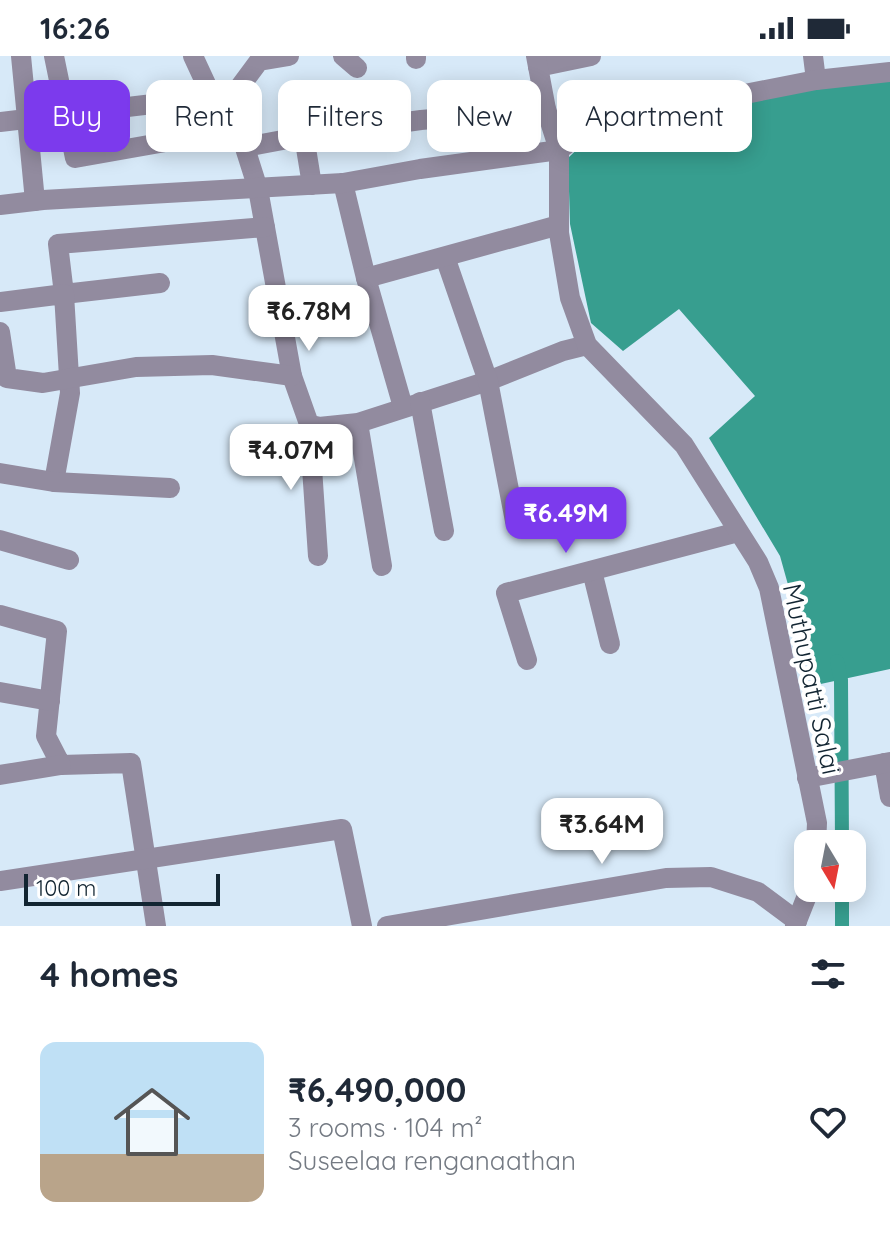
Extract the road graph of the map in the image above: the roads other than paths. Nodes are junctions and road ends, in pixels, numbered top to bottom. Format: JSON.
{"nodes":[{"id":1,"x":21,"y":56,"type":"edge"},
{"id":2,"x":54,"y":56,"type":"edge"},
{"id":3,"x":193,"y":56,"type":"edge"},
{"id":4,"x":289,"y":56,"type":"edge"},
{"id":5,"x":591,"y":56,"type":"edge"},
{"id":6,"x":813,"y":56,"type":"edge"},
{"id":7,"x":537,"y":61,"type":"edge"},
{"id":8,"x":890,"y":72,"type":"edge"},
{"id":9,"x":60,"y":80,"type":"edge"},
{"id":10,"x":206,"y":80,"type":"edge"},
{"id":11,"x":240,"y":80,"type":"edge"},
{"id":12,"x":816,"y":80,"type":"junction"},
{"id":13,"x":24,"y":88,"type":"edge"},
{"id":14,"x":752,"y":93,"type":"edge"},
{"id":15,"x":546,"y":109,"type":"junction"},
{"id":16,"x":24,"y":119,"type":"edge"},
{"id":17,"x":411,"y":121,"type":"edge"},
{"id":18,"x":0,"y":122,"type":"edge"},
{"id":19,"x":557,"y":144,"type":"edge"},
{"id":20,"x":557,"y":150,"type":"edge"},
{"id":21,"x":30,"y":152,"type":"edge"},
{"id":22,"x":74,"y":152,"type":"edge"},
{"id":23,"x":125,"y":152,"type":"edge"},
{"id":24,"x":246,"y":152,"type":"edge"},
{"id":25,"x":307,"y":152,"type":"edge"},
{"id":26,"x":559,"y":152,"type":"edge"},
{"id":27,"x":343,"y":183,"type":"junction"},
{"id":28,"x":312,"y":185,"type":"junction"},
{"id":29,"x":258,"y":189,"type":"junction"},
{"id":30,"x":35,"y":201,"type":"junction"},
{"id":31,"x":0,"y":205,"type":"edge"},
{"id":32,"x":559,"y":225,"type":"junction"},
{"id":33,"x":265,"y":227,"type":"junction"},
{"id":34,"x":445,"y":257,"type":"junction"},
{"id":35,"x":366,"y":278,"type":"junction"},
{"id":36,"x":160,"y":283,"type":"dead end"},
{"id":37,"x":64,"y":294,"type":"junction"},
{"id":38,"x":0,"y":302,"type":"edge"},
{"id":39,"x":0,"y":332,"type":"edge"},
{"id":40,"x":587,"y":345,"type":"junction"},
{"id":41,"x":292,"y":376,"type":"junction"},
{"id":42,"x":69,"y":377,"type":"junction"},
{"id":43,"x":488,"y":381,"type":"junction"},
{"id":44,"x":412,"y":404,"type":"junction"},
{"id":45,"x":358,"y":423,"type":"junction"},
{"id":46,"x":309,"y":424,"type":"junction"},
{"id":47,"x":0,"y":473,"type":"edge"},
{"id":48,"x":54,"y":482,"type":"junction"},
{"id":49,"x":170,"y":488,"type":"dead end"},
{"id":50,"x":515,"y":521,"type":"dead end"},
{"id":51,"x":444,"y":531,"type":"dead end"},
{"id":52,"x":738,"y":532,"type":"junction"},
{"id":53,"x":0,"y":540,"type":"edge"},
{"id":54,"x":318,"y":556,"type":"dead end"},
{"id":55,"x":69,"y":560,"type":"dead end"},
{"id":56,"x":382,"y":566,"type":"dead end"},
{"id":57,"x":592,"y":571,"type":"junction"},
{"id":58,"x":0,"y":615,"type":"edge"},
{"id":59,"x":610,"y":644,"type":"dead end"},
{"id":60,"x":527,"y":660,"type":"dead end"},
{"id":61,"x":0,"y":692,"type":"edge"},
{"id":62,"x":50,"y":701,"type":"junction"},
{"id":63,"x":887,"y":763,"type":"edge"},
{"id":64,"x":61,"y":765,"type":"junction"},
{"id":65,"x":0,"y":775,"type":"edge"},
{"id":66,"x":807,"y":778,"type":"junction"},
{"id":67,"x":890,"y":797,"type":"edge"},
{"id":68,"x":817,"y":830,"type":"edge"},
{"id":69,"x":146,"y":860,"type":"junction"},
{"id":70,"x":0,"y":881,"type":"edge"},
{"id":71,"x":805,"y":902,"type":"edge"},
{"id":72,"x":796,"y":924,"type":"edge"},
{"id":73,"x":156,"y":926,"type":"edge"},
{"id":74,"x":362,"y":926,"type":"edge"},
{"id":75,"x":387,"y":926,"type":"edge"}],
"edges":[{"from":1,"to":13,"type":"street"},
{"from":2,"to":9,"type":"street"},
{"from":3,"to":10,"type":"street"},
{"from":4,"to":11,"type":"street"},
{"from":5,"to":7,"type":"street"},
{"from":6,"to":12,"type":"street"},
{"from":7,"to":15,"type":"street"},
{"from":8,"to":12,"type":"street"},
{"from":12,"to":14,"type":"street"},
{"from":15,"to":17,"type":"street"},
{"from":15,"to":19,"type":"street"},
{"from":16,"to":18,"type":"street"},
{"from":20,"to":27,"type":"street"},
{"from":21,"to":30,"type":"street"},
{"from":22,"to":23,"type":"street"},
{"from":24,"to":29,"type":"street"},
{"from":25,"to":28,"type":"street"},
{"from":26,"to":32,"type":"street"},
{"from":27,"to":28,"type":"street"},
{"from":27,"to":35,"type":"street"},
{"from":28,"to":29,"type":"street"},
{"from":29,"to":30,"type":"street"},
{"from":29,"to":33,"type":"street"},
{"from":30,"to":31,"type":"street"},
{"from":32,"to":34,"type":"street"},
{"from":32,"to":40,"type":"street"},
{"from":33,"to":37,"type":"street"},
{"from":33,"to":41,"type":"street"},
{"from":34,"to":35,"type":"street"},
{"from":34,"to":43,"type":"street"},
{"from":35,"to":44,"type":"street"},
{"from":36,"to":37,"type":"street"},
{"from":37,"to":38,"type":"street"},
{"from":37,"to":42,"type":"street"},
{"from":39,"to":42,"type":"street"},
{"from":40,"to":43,"type":"street"},
{"from":40,"to":52,"type":"street","name":"Muthupatti Salai"},
{"from":41,"to":42,"type":"street"},
{"from":41,"to":46,"type":"street"},
{"from":42,"to":48,"type":"street"},
{"from":43,"to":44,"type":"street"},
{"from":43,"to":50,"type":"street"},
{"from":44,"to":45,"type":"street"},
{"from":44,"to":51,"type":"street"},
{"from":45,"to":46,"type":"street"},
{"from":45,"to":56,"type":"street"},
{"from":46,"to":54,"type":"street"},
{"from":47,"to":48,"type":"street"},
{"from":48,"to":49,"type":"street"},
{"from":52,"to":57,"type":"street"},
{"from":52,"to":66,"type":"street","name":"Muthupatti Salai"},
{"from":53,"to":55,"type":"street"},
{"from":57,"to":59,"type":"street"},
{"from":57,"to":60,"type":"street"},
{"from":58,"to":62,"type":"street"},
{"from":61,"to":62,"type":"street"},
{"from":62,"to":64,"type":"street"},
{"from":63,"to":66,"type":"street"},
{"from":63,"to":67,"type":"street"},
{"from":64,"to":65,"type":"street"},
{"from":64,"to":69,"type":"street"},
{"from":66,"to":68,"type":"street","name":"Muthupatti Salai"},
{"from":69,"to":70,"type":"street"},
{"from":69,"to":73,"type":"street"},
{"from":69,"to":74,"type":"street"},
{"from":71,"to":72,"type":"street"},
{"from":72,"to":75,"type":"street"}]}
